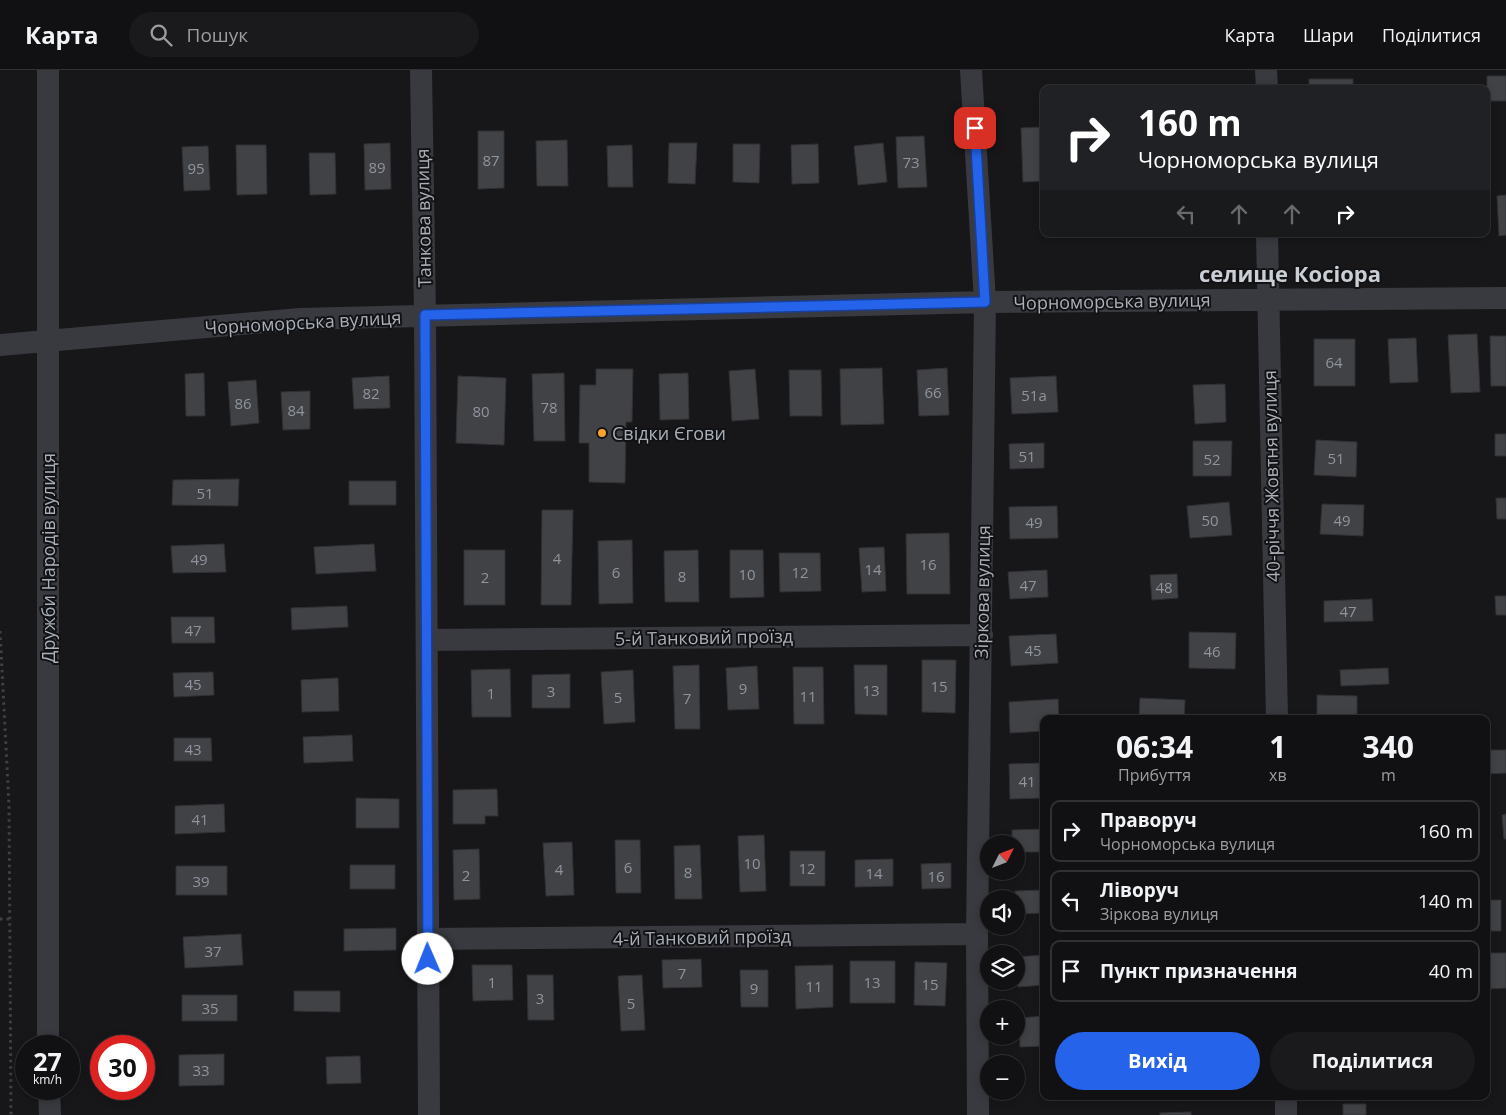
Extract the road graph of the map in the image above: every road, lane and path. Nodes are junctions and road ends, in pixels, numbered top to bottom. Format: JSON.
{"nodes":[{"id":1,"x":48,"y":70,"type":"edge"},
{"id":2,"x":421,"y":70,"type":"edge"},
{"id":3,"x":971,"y":70,"type":"edge"},
{"id":4,"x":1266,"y":70,"type":"edge"},
{"id":5,"x":1266,"y":85,"type":"edge"},
{"id":6,"x":1267,"y":237,"type":"edge"},
{"id":7,"x":1506,"y":298,"type":"edge"},
{"id":8,"x":1267,"y":299,"type":"junction"},
{"id":9,"x":985,"y":302,"type":"junction"},
{"id":10,"x":425,"y":315,"type":"junction"},
{"id":11,"x":48,"y":341,"type":"junction"},
{"id":12,"x":0,"y":345,"type":"edge"},
{"id":13,"x":0,"y":631,"type":"edge"},
{"id":14,"x":982,"y":635,"type":"junction"},
{"id":15,"x":426,"y":640,"type":"junction"},
{"id":16,"x":1277,"y":715,"type":"edge"},
{"id":17,"x":0,"y":919,"type":"edge"},
{"id":18,"x":10,"y":919,"type":"junction"},
{"id":19,"x":977,"y":934,"type":"junction"},
{"id":20,"x":428,"y":939,"type":"junction"},
{"id":21,"x":48,"y":1035,"type":"edge"},
{"id":22,"x":49,"y":1100,"type":"edge"},
{"id":23,"x":1286,"y":1100,"type":"edge"},
{"id":24,"x":12,"y":1115,"type":"edge"},
{"id":25,"x":50,"y":1115,"type":"edge"},
{"id":26,"x":429,"y":1115,"type":"edge"},
{"id":27,"x":978,"y":1115,"type":"edge"},
{"id":28,"x":1286,"y":1115,"type":"edge"}],
"edges":[{"from":1,"to":11,"type":"street","name":"Дружби Народів вулиця"},
{"from":2,"to":10,"type":"street","name":"Танкова вулиця"},
{"from":3,"to":9,"type":"street","name":"Зіркова вулиця"},
{"from":4,"to":5,"type":"street"},
{"from":6,"to":8,"type":"street","name":"40-річчя Жовтня вулиця"},
{"from":7,"to":8,"type":"street","name":"Чорноморська вулиця"},
{"from":8,"to":9,"type":"street","name":"Чорноморська вулиця"},
{"from":8,"to":16,"type":"street","name":"40-річчя Жовтня вулиця"},
{"from":9,"to":10,"type":"street","name":"Чорноморська вулиця"},
{"from":9,"to":14,"type":"street","name":"Зіркова вулиця"},
{"from":10,"to":11,"type":"street","name":"Чорноморська вулиця"},
{"from":10,"to":15,"type":"street","name":"Танкова вулиця"},
{"from":11,"to":12,"type":"street","name":"Чорноморська вулиця"},
{"from":11,"to":21,"type":"street","name":"Дружби Народів вулиця"},
{"from":13,"to":18,"type":"path"},
{"from":14,"to":15,"type":"street","name":"5-й Танковий проїзд"},
{"from":14,"to":19,"type":"street","name":"Зіркова вулиця"},
{"from":15,"to":20,"type":"street","name":"Танкова вулиця"},
{"from":17,"to":18,"type":"path"},
{"from":18,"to":24,"type":"path"},
{"from":19,"to":20,"type":"street","name":"4-й Танковий проїзд"},
{"from":19,"to":27,"type":"street","name":"Зіркова вулиця"},
{"from":20,"to":26,"type":"street","name":"Танкова вулиця"},
{"from":22,"to":25,"type":"street"},
{"from":23,"to":28,"type":"street"}]}
